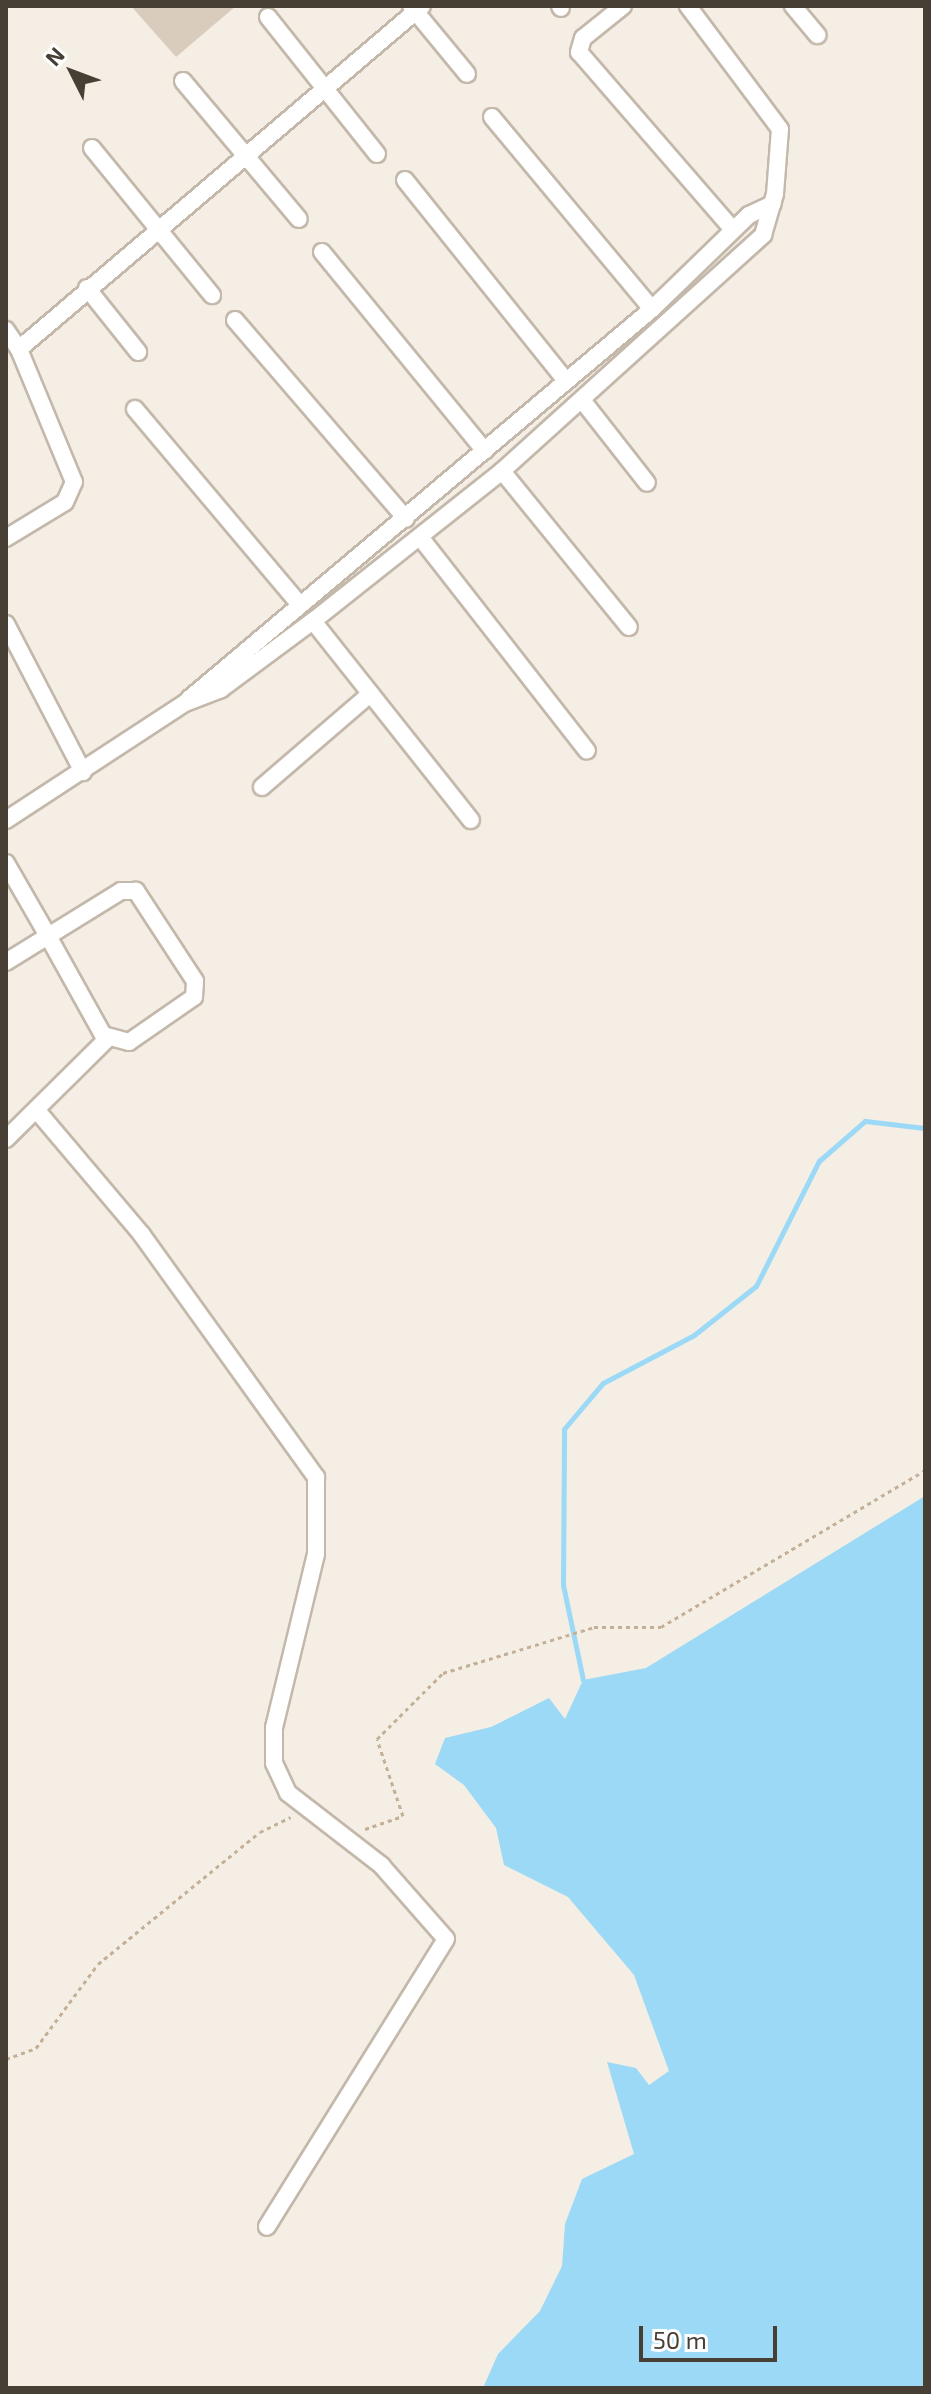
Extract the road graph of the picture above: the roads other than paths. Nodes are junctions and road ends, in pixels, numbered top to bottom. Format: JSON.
{"nodes":[{"id":1,"x":623,"y":6,"type":"edge"},
{"id":2,"x":688,"y":6,"type":"edge"},
{"id":3,"x":793,"y":6,"type":"edge"},
{"id":4,"x":416,"y":8,"type":"edge"},
{"id":5,"x":268,"y":17,"type":"dead end"},
{"id":6,"x":817,"y":35,"type":"dead end"},
{"id":7,"x":467,"y":74,"type":"dead end"},
{"id":8,"x":183,"y":81,"type":"dead end"},
{"id":9,"x":325,"y":87,"type":"junction"},
{"id":10,"x":492,"y":117,"type":"dead end"},
{"id":11,"x":92,"y":148,"type":"dead end"},
{"id":12,"x":377,"y":154,"type":"dead end"},
{"id":13,"x":244,"y":156,"type":"junction"},
{"id":14,"x":405,"y":180,"type":"dead end"},
{"id":15,"x":773,"y":204,"type":"junction"},
{"id":16,"x":299,"y":219,"type":"dead end"},
{"id":17,"x":159,"y":229,"type":"junction"},
{"id":18,"x":733,"y":230,"type":"junction"},
{"id":19,"x":322,"y":252,"type":"dead end"},
{"id":20,"x":692,"y":269,"type":"junction"},
{"id":21,"x":87,"y":288,"type":"junction"},
{"id":22,"x":710,"y":288,"type":"junction"},
{"id":23,"x":212,"y":295,"type":"dead end"},
{"id":24,"x":652,"y":309,"type":"junction"},
{"id":25,"x":235,"y":320,"type":"dead end"},
{"id":26,"x":6,"y":330,"type":"edge"},
{"id":27,"x":19,"y":349,"type":"junction"},
{"id":28,"x":138,"y":352,"type":"dead end"},
{"id":29,"x":566,"y":381,"type":"junction"},
{"id":30,"x":582,"y":400,"type":"junction"},
{"id":31,"x":135,"y":409,"type":"dead end"},
{"id":32,"x":529,"y":413,"type":"junction"},
{"id":33,"x":545,"y":433,"type":"junction"},
{"id":34,"x":485,"y":451,"type":"junction"},
{"id":35,"x":502,"y":471,"type":"junction"},
{"id":36,"x":647,"y":483,"type":"dead end"},
{"id":37,"x":406,"y":519,"type":"junction"},
{"id":38,"x":420,"y":537,"type":"junction"},
{"id":39,"x":6,"y":538,"type":"edge"},
{"id":40,"x":353,"y":563,"type":"junction"},
{"id":41,"x":366,"y":579,"type":"junction"},
{"id":42,"x":300,"y":605,"type":"junction"},
{"id":43,"x":313,"y":621,"type":"junction"},
{"id":44,"x":6,"y":624,"type":"edge"},
{"id":45,"x":629,"y":627,"type":"dead end"},
{"id":46,"x":370,"y":694,"type":"junction"},
{"id":47,"x":185,"y":703,"type":"junction"},
{"id":48,"x":587,"y":751,"type":"dead end"},
{"id":49,"x":83,"y":772,"type":"junction"},
{"id":50,"x":262,"y":787,"type":"dead end"},
{"id":51,"x":6,"y":820,"type":"edge"},
{"id":52,"x":471,"y":820,"type":"dead end"},
{"id":53,"x":6,"y":863,"type":"edge"},
{"id":54,"x":48,"y":936,"type":"junction"},
{"id":55,"x":6,"y":962,"type":"edge"},
{"id":56,"x":108,"y":1038,"type":"junction"},
{"id":57,"x":39,"y":1113,"type":"junction"},
{"id":58,"x":6,"y":1139,"type":"edge"},
{"id":59,"x":267,"y":2227,"type":"dead end"}],
"edges":[{"from":1,"to":18,"type":"street"},
{"from":2,"to":15,"type":"street"},
{"from":3,"to":6,"type":"street"},
{"from":4,"to":7,"type":"street"},
{"from":4,"to":9,"type":"street"},
{"from":5,"to":9,"type":"street"},
{"from":8,"to":13,"type":"street"},
{"from":9,"to":12,"type":"street"},
{"from":9,"to":13,"type":"street"},
{"from":10,"to":24,"type":"street"},
{"from":11,"to":17,"type":"street"},
{"from":13,"to":16,"type":"street"},
{"from":13,"to":17,"type":"street"},
{"from":14,"to":29,"type":"street"},
{"from":15,"to":18,"type":"street"},
{"from":15,"to":22,"type":"street"},
{"from":17,"to":21,"type":"street"},
{"from":17,"to":23,"type":"street"},
{"from":18,"to":20,"type":"street"},
{"from":19,"to":34,"type":"street"},
{"from":20,"to":22,"type":"street"},
{"from":20,"to":24,"type":"street"},
{"from":21,"to":27,"type":"street"},
{"from":21,"to":28,"type":"street"},
{"from":22,"to":30,"type":"street"},
{"from":24,"to":29,"type":"street"},
{"from":25,"to":37,"type":"street"},
{"from":26,"to":27,"type":"street"},
{"from":27,"to":39,"type":"street"},
{"from":29,"to":32,"type":"street"},
{"from":30,"to":33,"type":"street"},
{"from":30,"to":36,"type":"street"},
{"from":31,"to":42,"type":"street"},
{"from":32,"to":33,"type":"street"},
{"from":32,"to":34,"type":"street"},
{"from":33,"to":35,"type":"street"},
{"from":34,"to":37,"type":"street"},
{"from":35,"to":38,"type":"street"},
{"from":35,"to":45,"type":"street"},
{"from":37,"to":40,"type":"street"},
{"from":38,"to":41,"type":"street"},
{"from":38,"to":48,"type":"street"},
{"from":40,"to":41,"type":"street"},
{"from":40,"to":42,"type":"street"},
{"from":41,"to":43,"type":"street"},
{"from":42,"to":47,"type":"street"},
{"from":43,"to":46,"type":"street"},
{"from":43,"to":47,"type":"street"},
{"from":44,"to":49,"type":"street"},
{"from":46,"to":50,"type":"street"},
{"from":46,"to":52,"type":"street"},
{"from":47,"to":49,"type":"street"},
{"from":49,"to":51,"type":"street"},
{"from":53,"to":54,"type":"street"},
{"from":54,"to":55,"type":"street"},
{"from":54,"to":56,"type":"street"},
{"from":54,"to":56,"type":"street"},
{"from":56,"to":57,"type":"street"},
{"from":57,"to":58,"type":"street"},
{"from":57,"to":59,"type":"street"}]}
